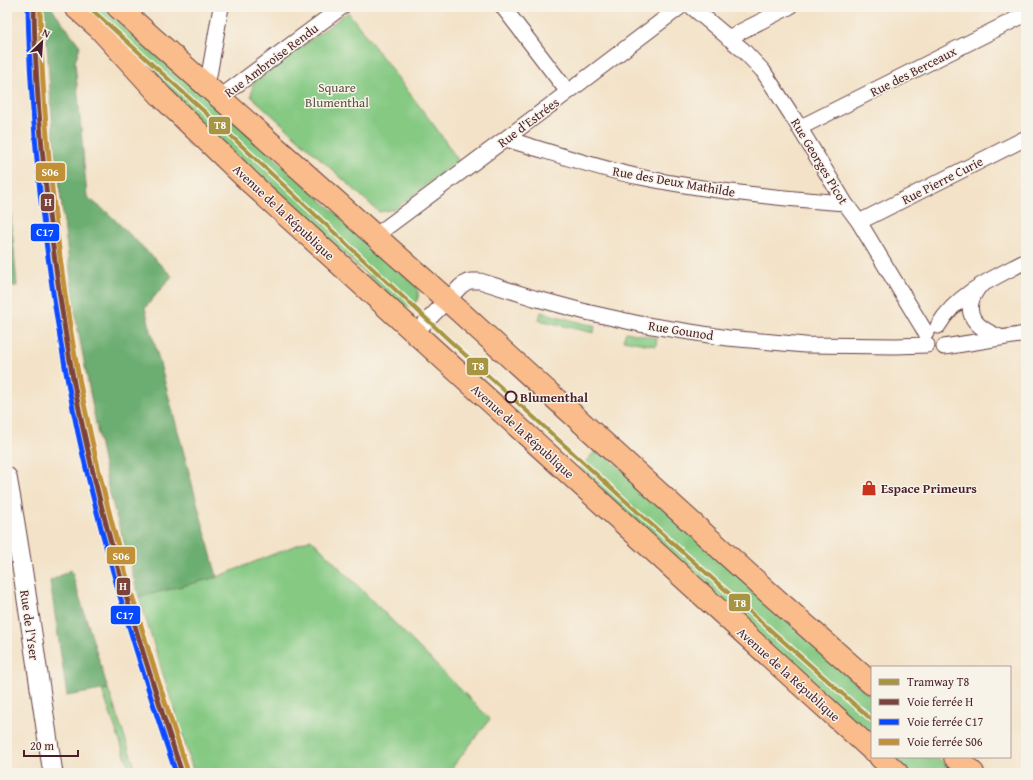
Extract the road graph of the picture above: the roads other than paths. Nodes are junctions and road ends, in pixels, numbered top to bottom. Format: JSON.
{"nodes":[{"id":1,"x":75,"y":7,"type":"edge"},
{"id":2,"x":118,"y":7,"type":"edge"},
{"id":3,"x":221,"y":7,"type":"edge"},
{"id":4,"x":342,"y":7,"type":"edge"},
{"id":5,"x":503,"y":7,"type":"edge"},
{"id":6,"x":680,"y":7,"type":"edge"},
{"id":7,"x":692,"y":7,"type":"edge"},
{"id":8,"x":789,"y":7,"type":"edge"},
{"id":9,"x":1026,"y":14,"type":"edge"},
{"id":10,"x":728,"y":38,"type":"junction"},
{"id":11,"x":213,"y":92,"type":"junction"},
{"id":12,"x":568,"y":92,"type":"junction"},
{"id":13,"x":800,"y":128,"type":"junction"},
{"id":14,"x":1026,"y":138,"type":"edge"},
{"id":15,"x":506,"y":139,"type":"junction"},
{"id":16,"x":845,"y":203,"type":"junction"},
{"id":17,"x":859,"y":222,"type":"junction"},
{"id":18,"x":376,"y":236,"type":"junction"},
{"id":19,"x":1026,"y":261,"type":"edge"},
{"id":20,"x":980,"y":286,"type":"junction"},
{"id":21,"x":447,"y":300,"type":"junction"},
{"id":22,"x":415,"y":333,"type":"junction"},
{"id":23,"x":1026,"y":334,"type":"edge"},
{"id":24,"x":930,"y":335,"type":"junction"},
{"id":25,"x":1000,"y":337,"type":"junction"},
{"id":26,"x":944,"y":347,"type":"junction"},
{"id":27,"x":7,"y":477,"type":"edge"},
{"id":28,"x":871,"y":683,"type":"edge"},
{"id":29,"x":871,"y":749,"type":"edge"},
{"id":30,"x":881,"y":758,"type":"edge"},
{"id":31,"x":956,"y":758,"type":"edge"},
{"id":32,"x":53,"y":773,"type":"edge"},
{"id":33,"x":897,"y":773,"type":"edge"},
{"id":34,"x":973,"y":773,"type":"edge"}],
"edges":[{"from":1,"to":22,"type":"main road","name":"Avenue de la République"},
{"from":2,"to":11,"type":"main road"},
{"from":3,"to":11,"type":"street"},
{"from":4,"to":11,"type":"street","name":"Rue Ambroise Rendu"},
{"from":5,"to":12,"type":"street"},
{"from":6,"to":12,"type":"street","name":"Rue d'Estrées"},
{"from":7,"to":10,"type":"street","name":"Rue Georges Picot"},
{"from":8,"to":10,"type":"street"},
{"from":9,"to":13,"type":"street","name":"Rue des Berceaux"},
{"from":10,"to":13,"type":"street","name":"Rue Georges Picot"},
{"from":11,"to":18,"type":"main road"},
{"from":12,"to":15,"type":"street","name":"Rue d'Estrées"},
{"from":13,"to":16,"type":"street","name":"Rue Georges Picot"},
{"from":14,"to":17,"type":"street","name":"Rue Pierre Curie"},
{"from":15,"to":16,"type":"street","name":"Rue des Deux Mathilde"},
{"from":15,"to":18,"type":"street","name":"Rue d'Estrées"},
{"from":16,"to":17,"type":"street","name":"Rue Georges Picot"},
{"from":17,"to":24,"type":"street","name":"Rue Georges Picot"},
{"from":18,"to":21,"type":"main road"},
{"from":19,"to":20,"type":"street"},
{"from":20,"to":24,"type":"street"},
{"from":20,"to":25,"type":"street"},
{"from":21,"to":22,"type":"street","name":"Rue Gounod"},
{"from":21,"to":24,"type":"street","name":"Rue Gounod"},
{"from":21,"to":28,"type":"main road"},
{"from":22,"to":29,"type":"main road","name":"Avenue de la République"},
{"from":23,"to":25,"type":"street"},
{"from":24,"to":26,"type":"street"},
{"from":24,"to":26,"type":"street"},
{"from":25,"to":26,"type":"street"},
{"from":27,"to":32,"type":"street","name":"Rue de l'Yser"},
{"from":30,"to":33,"type":"main road"},
{"from":31,"to":34,"type":"main road"}]}
